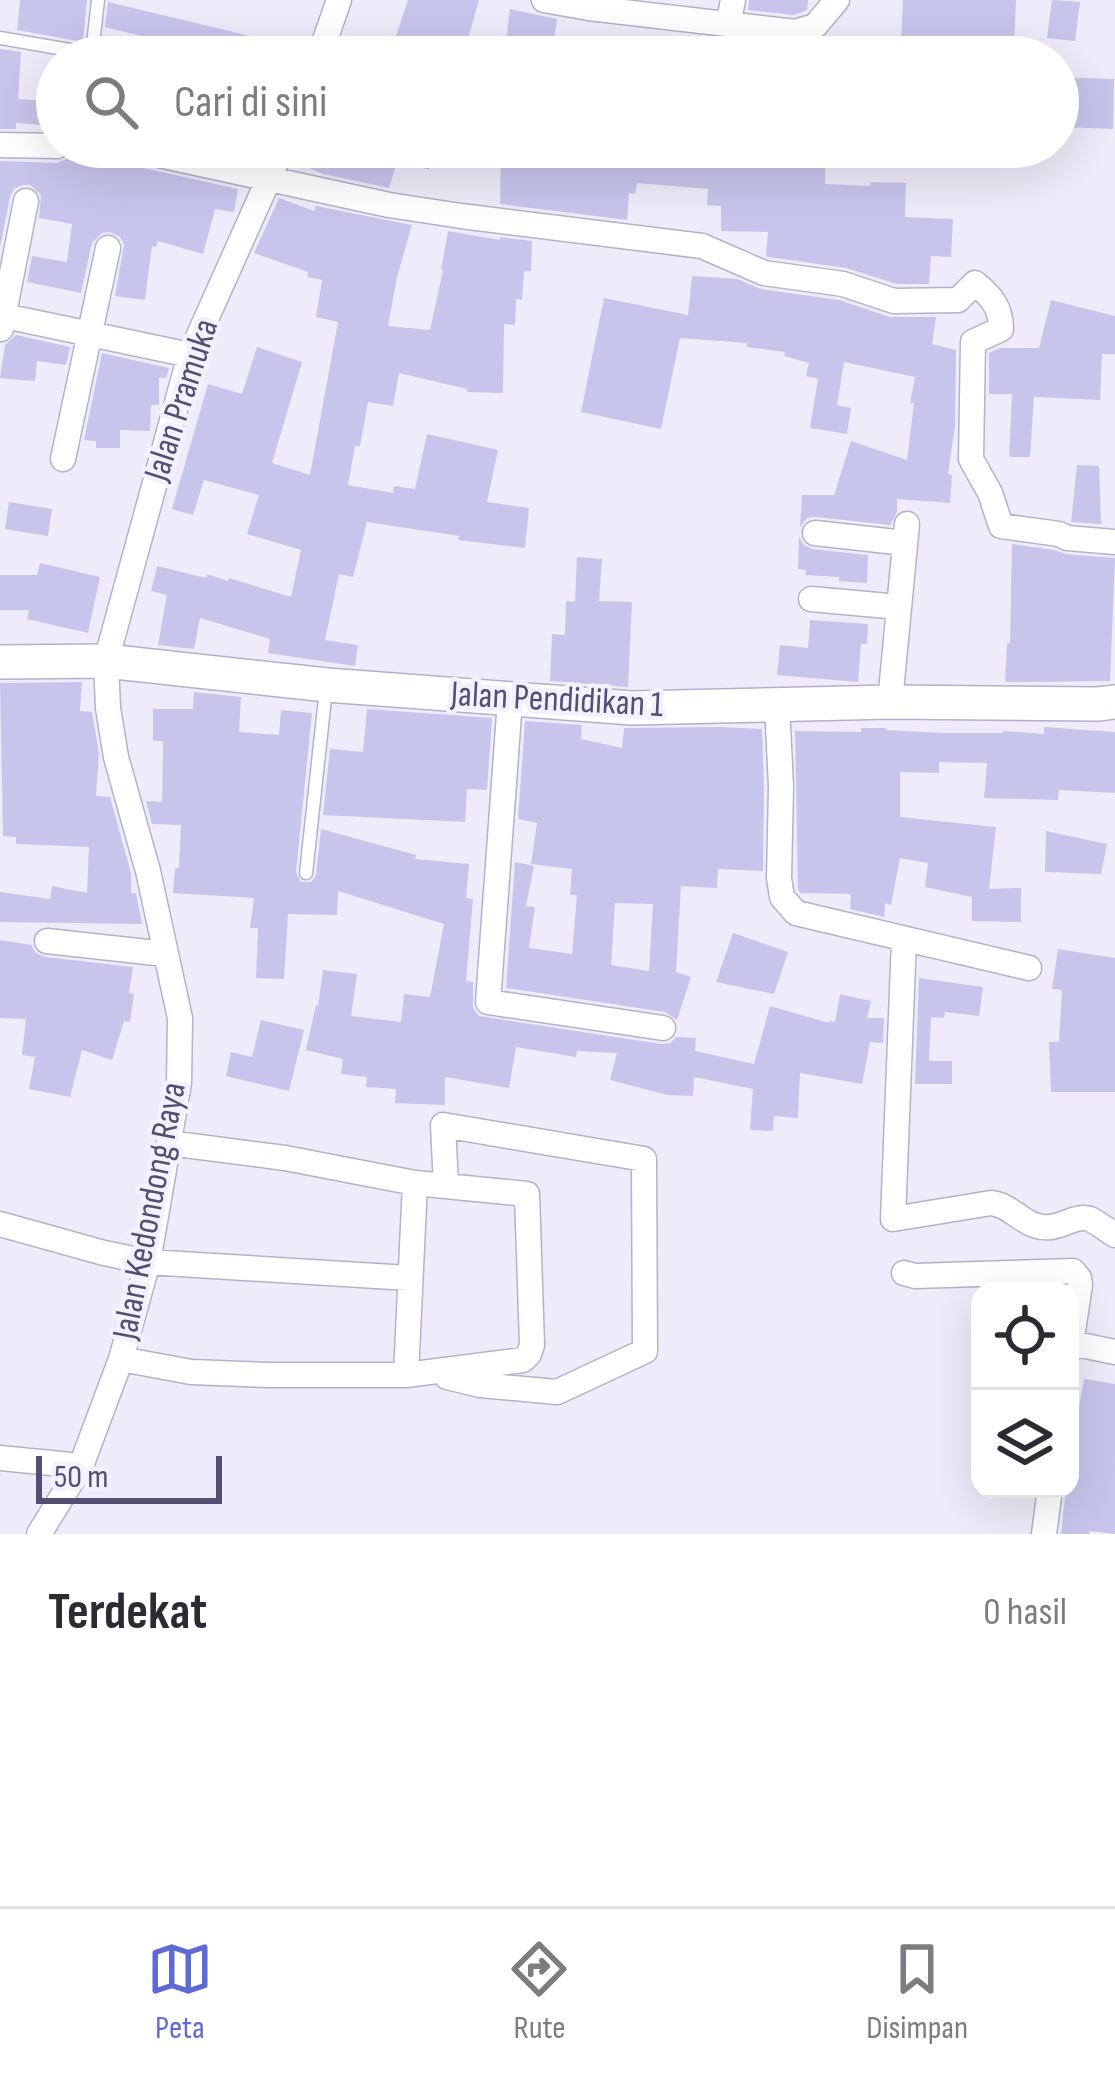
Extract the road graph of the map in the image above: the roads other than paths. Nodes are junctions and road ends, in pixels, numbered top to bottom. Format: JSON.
{"nodes":[{"id":1,"x":98,"y":0,"type":"edge"},
{"id":2,"x":339,"y":0,"type":"edge"},
{"id":3,"x":544,"y":0,"type":"edge"},
{"id":4,"x":837,"y":0,"type":"edge"},
{"id":5,"x":730,"y":12,"type":"edge"},
{"id":6,"x":94,"y":36,"type":"edge"},
{"id":7,"x":326,"y":36,"type":"edge"},
{"id":8,"x":0,"y":38,"type":"edge"},
{"id":9,"x":36,"y":45,"type":"edge"},
{"id":10,"x":0,"y":145,"type":"edge"},
{"id":11,"x":36,"y":146,"type":"edge"},
{"id":12,"x":223,"y":168,"type":"edge"},
{"id":13,"x":275,"y":168,"type":"edge"},
{"id":14,"x":271,"y":178,"type":"junction"},
{"id":15,"x":26,"y":201,"type":"dead end"},
{"id":16,"x":108,"y":248,"type":"dead end"},
{"id":17,"x":1,"y":321,"type":"edge"},
{"id":18,"x":90,"y":332,"type":"junction"},
{"id":19,"x":190,"y":355,"type":"junction"},
{"id":20,"x":63,"y":459,"type":"dead end"},
{"id":21,"x":815,"y":533,"type":"dead end"},
{"id":22,"x":1115,"y":542,"type":"edge"},
{"id":23,"x":811,"y":598,"type":"dead end"},
{"id":24,"x":899,"y":608,"type":"junction"},
{"id":25,"x":106,"y":661,"type":"junction"},
{"id":26,"x":0,"y":662,"type":"edge"},
{"id":27,"x":327,"y":685,"type":"junction"},
{"id":28,"x":510,"y":700,"type":"junction"},
{"id":29,"x":1115,"y":702,"type":"edge"},
{"id":30,"x":890,"y":703,"type":"junction"},
{"id":31,"x":777,"y":705,"type":"junction"},
{"id":32,"x":306,"y":873,"type":"dead end"},
{"id":33,"x":904,"y":939,"type":"junction"},
{"id":34,"x":47,"y":941,"type":"dead end"},
{"id":35,"x":165,"y":954,"type":"junction"},
{"id":36,"x":1029,"y":968,"type":"dead end"},
{"id":37,"x":663,"y":1028,"type":"dead end"},
{"id":38,"x":169,"y":1143,"type":"junction"},
{"id":39,"x":415,"y":1183,"type":"junction"},
{"id":40,"x":446,"y":1185,"type":"junction"},
{"id":41,"x":0,"y":1225,"type":"edge"},
{"id":42,"x":1115,"y":1234,"type":"edge"},
{"id":43,"x":148,"y":1262,"type":"junction"},
{"id":44,"x":904,"y":1273,"type":"dead end"},
{"id":45,"x":409,"y":1278,"type":"junction"},
{"id":46,"x":1079,"y":1292,"type":"edge"},
{"id":47,"x":1079,"y":1348,"type":"edge"},
{"id":48,"x":1115,"y":1352,"type":"edge"},
{"id":49,"x":121,"y":1359,"type":"junction"},
{"id":50,"x":416,"y":1374,"type":"junction"},
{"id":51,"x":0,"y":1458,"type":"edge"},
{"id":52,"x":80,"y":1466,"type":"junction"},
{"id":53,"x":1050,"y":1498,"type":"edge"},
{"id":54,"x":39,"y":1534,"type":"edge"},
{"id":55,"x":1044,"y":1534,"type":"edge"}],
"edges":[{"from":1,"to":6,"type":"lane"},
{"from":2,"to":7,"type":"street"},
{"from":3,"to":5,"type":"street"},
{"from":4,"to":5,"type":"street"},
{"from":8,"to":9,"type":"lane"},
{"from":10,"to":11,"type":"street"},
{"from":12,"to":14,"type":"street"},
{"from":13,"to":14,"type":"street","name":"Jalan Pramuka"},
{"from":14,"to":19,"type":"street","name":"Jalan Pramuka"},
{"from":14,"to":22,"type":"street"},
{"from":15,"to":17,"type":"street"},
{"from":16,"to":18,"type":"street"},
{"from":17,"to":18,"type":"street"},
{"from":18,"to":19,"type":"street"},
{"from":18,"to":20,"type":"street"},
{"from":19,"to":25,"type":"street","name":"Jalan Pramuka"},
{"from":21,"to":24,"type":"street"},
{"from":23,"to":24,"type":"street"},
{"from":24,"to":30,"type":"street"},
{"from":25,"to":26,"type":"street","name":"Jalan Pendidikan 1"},
{"from":25,"to":27,"type":"street","name":"Jalan Pendidikan 1"},
{"from":25,"to":35,"type":"street","name":"Jalan Kedondong Raya"},
{"from":27,"to":28,"type":"street","name":"Jalan Pendidikan 1"},
{"from":27,"to":32,"type":"lane"},
{"from":28,"to":31,"type":"street","name":"Jalan Pendidikan 1"},
{"from":28,"to":37,"type":"street"},
{"from":29,"to":30,"type":"street","name":"Jalan Pendidikan 1"},
{"from":30,"to":31,"type":"street","name":"Jalan Pendidikan 1"},
{"from":31,"to":33,"type":"street"},
{"from":33,"to":36,"type":"street"},
{"from":33,"to":42,"type":"street"},
{"from":34,"to":35,"type":"street"},
{"from":35,"to":38,"type":"street","name":"Jalan Kedondong Raya"},
{"from":38,"to":39,"type":"street"},
{"from":38,"to":43,"type":"street","name":"Jalan Kedondong Raya"},
{"from":39,"to":40,"type":"street"},
{"from":39,"to":45,"type":"street"},
{"from":40,"to":50,"type":"street"},
{"from":40,"to":50,"type":"street"},
{"from":41,"to":43,"type":"street"},
{"from":43,"to":45,"type":"street"},
{"from":43,"to":49,"type":"street","name":"Jalan Kedondong Raya"},
{"from":44,"to":46,"type":"street"},
{"from":45,"to":50,"type":"street"},
{"from":47,"to":48,"type":"street"},
{"from":49,"to":50,"type":"street"},
{"from":49,"to":52,"type":"street","name":"Jalan Kedondong Raya"},
{"from":51,"to":52,"type":"street"},
{"from":52,"to":54,"type":"street","name":"Jalan Kedondong Raya"},
{"from":53,"to":55,"type":"street"}]}
